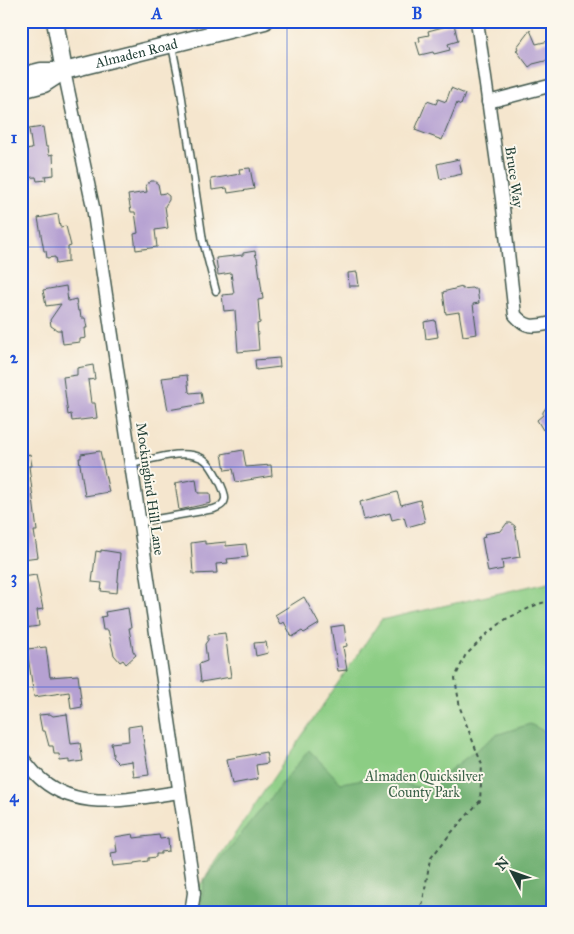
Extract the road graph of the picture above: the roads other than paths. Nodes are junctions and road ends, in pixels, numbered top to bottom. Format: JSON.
{"nodes":[{"id":1,"x":55,"y":21,"type":"edge"},
{"id":2,"x":264,"y":21,"type":"edge"},
{"id":3,"x":477,"y":21,"type":"edge"},
{"id":4,"x":171,"y":43,"type":"junction"},
{"id":5,"x":64,"y":71,"type":"junction"},
{"id":6,"x":21,"y":76,"type":"edge"},
{"id":7,"x":553,"y":85,"type":"edge"},
{"id":8,"x":21,"y":90,"type":"edge"},
{"id":9,"x":488,"y":102,"type":"junction"},
{"id":10,"x":216,"y":291,"type":"dead end"},
{"id":11,"x":553,"y":323,"type":"edge"},
{"id":12,"x":131,"y":464,"type":"junction"},
{"id":13,"x":139,"y":522,"type":"junction"},
{"id":14,"x":21,"y":757,"type":"edge"},
{"id":15,"x":179,"y":792,"type":"junction"},
{"id":16,"x":191,"y":913,"type":"edge"}],
"edges":[{"from":1,"to":5,"type":"street"},
{"from":2,"to":4,"type":"street","name":"Almaden Road"},
{"from":3,"to":9,"type":"street","name":"Bruce Way"},
{"from":4,"to":5,"type":"street","name":"Almaden Road"},
{"from":4,"to":10,"type":"lane"},
{"from":5,"to":6,"type":"street","name":"Almaden Road"},
{"from":5,"to":8,"type":"street","name":"Almaden Road"},
{"from":5,"to":12,"type":"street","name":"Mockingbird Hill Lane"},
{"from":7,"to":9,"type":"street"},
{"from":9,"to":11,"type":"street","name":"Bruce Way"},
{"from":12,"to":13,"type":"street","name":"Mockingbird Hill Lane"},
{"from":12,"to":13,"type":"lane"},
{"from":13,"to":15,"type":"street","name":"Mockingbird Hill Lane"},
{"from":14,"to":15,"type":"street"},
{"from":15,"to":16,"type":"street","name":"Mockingbird Hill Lane"}]}
